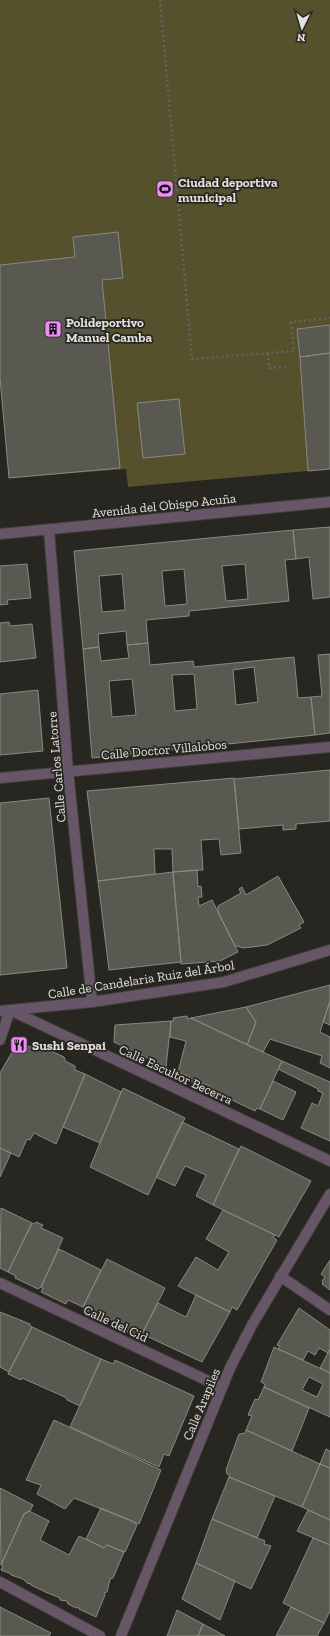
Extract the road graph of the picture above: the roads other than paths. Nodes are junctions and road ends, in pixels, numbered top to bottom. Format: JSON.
{"nodes":[{"id":1,"x":330,"y":502,"type":"edge"},
{"id":2,"x":49,"y":529,"type":"junction"},
{"id":3,"x":0,"y":534,"type":"edge"},
{"id":4,"x":330,"y":747,"type":"edge"},
{"id":5,"x":68,"y":771,"type":"junction"},
{"id":6,"x":0,"y":778,"type":"edge"},
{"id":7,"x":329,"y":950,"type":"edge"},
{"id":8,"x":92,"y":1002,"type":"junction"},
{"id":9,"x":5,"y":1011,"type":"edge"},
{"id":10,"x":0,"y":1040,"type":"edge"},
{"id":11,"x":330,"y":1161,"type":"edge"},
{"id":12,"x":330,"y":1194,"type":"edge"},
{"id":13,"x":280,"y":1276,"type":"junction"},
{"id":14,"x":0,"y":1283,"type":"edge"},
{"id":15,"x":330,"y":1310,"type":"edge"},
{"id":16,"x":221,"y":1387,"type":"junction"},
{"id":17,"x":0,"y":1582,"type":"edge"},
{"id":18,"x":100,"y":1636,"type":"edge"},
{"id":19,"x":121,"y":1636,"type":"edge"}],
"edges":[{"from":1,"to":2,"type":"street","name":"Avenida del Obispo Acuña"},
{"from":2,"to":3,"type":"street","name":"Avenida del Obispo Acuña"},
{"from":2,"to":5,"type":"street","name":"Calle Carlos Latorre"},
{"from":4,"to":5,"type":"street","name":"Calle Doctor Villalobos"},
{"from":5,"to":6,"type":"street","name":"Calle Doctor Villalobos"},
{"from":5,"to":8,"type":"street","name":"Calle Carlos Latorre"},
{"from":7,"to":8,"type":"street","name":"Calle de Candelaria Ruiz del Árbol"},
{"from":8,"to":9,"type":"street","name":"Calle de Candelaria Ruiz del Árbol"},
{"from":9,"to":10,"type":"street"},
{"from":9,"to":11,"type":"street","name":"Calle Escultor Becerra"},
{"from":12,"to":13,"type":"street","name":"Calle Arapiles"},
{"from":13,"to":15,"type":"street"},
{"from":13,"to":16,"type":"street","name":"Calle Arapiles"},
{"from":14,"to":16,"type":"street","name":"Calle del Cid"},
{"from":16,"to":19,"type":"street","name":"Calle Arapiles"},
{"from":17,"to":18,"type":"street"}]}
